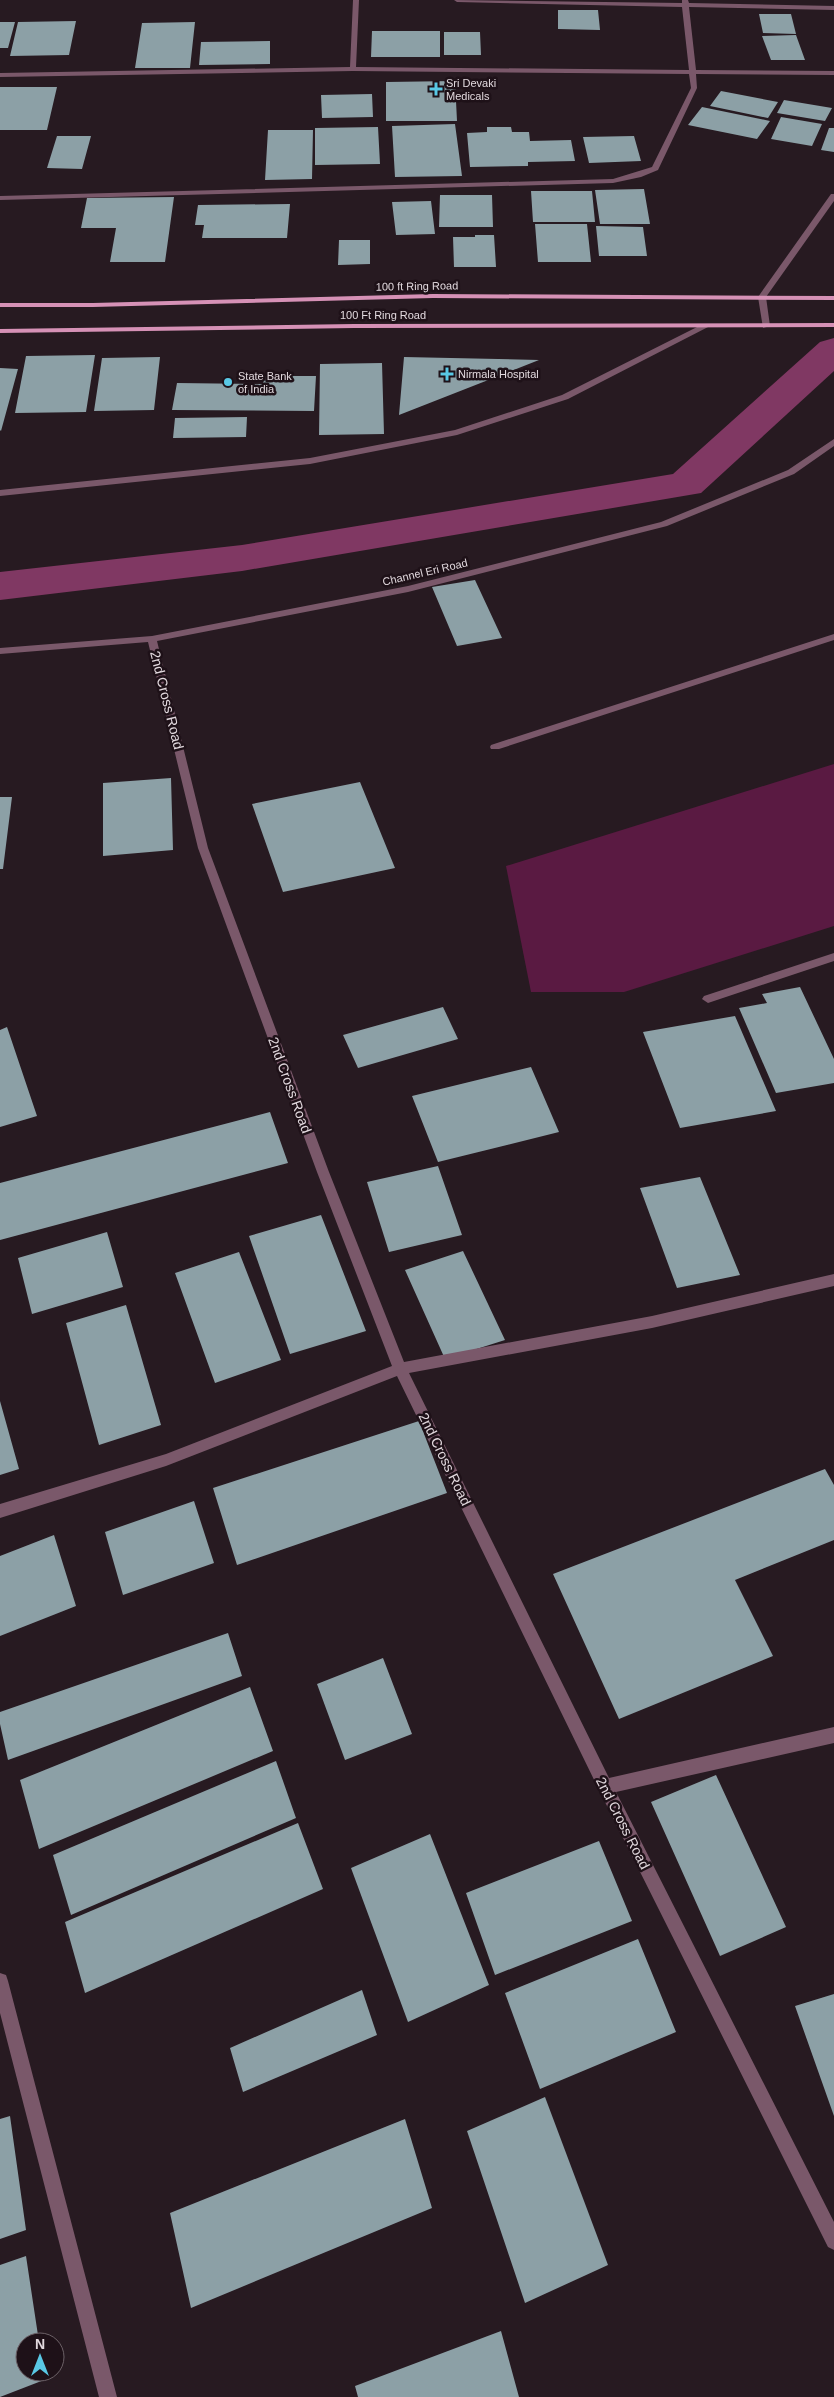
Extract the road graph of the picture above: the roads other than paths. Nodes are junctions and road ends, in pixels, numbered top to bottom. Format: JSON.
{"nodes":[{"id":1,"x":356,"y":0,"type":"edge"},
{"id":2,"x":456,"y":0,"type":"edge"},
{"id":3,"x":539,"y":1,"type":"edge"},
{"id":4,"x":685,"y":2,"type":"edge"},
{"id":5,"x":834,"y":8,"type":"edge"},
{"id":6,"x":353,"y":69,"type":"junction"},
{"id":7,"x":693,"y":72,"type":"junction"},
{"id":8,"x":834,"y":73,"type":"edge"},
{"id":9,"x":0,"y":75,"type":"edge"},
{"id":10,"x":834,"y":196,"type":"edge"},
{"id":11,"x":0,"y":198,"type":"edge"},
{"id":12,"x":762,"y":297,"type":"junction"},
{"id":13,"x":834,"y":298,"type":"edge"},
{"id":14,"x":0,"y":305,"type":"edge"},
{"id":15,"x":834,"y":325,"type":"edge"},
{"id":16,"x":706,"y":326,"type":"junction"},
{"id":17,"x":766,"y":326,"type":"junction"},
{"id":18,"x":0,"y":331,"type":"edge"},
{"id":19,"x":834,"y":442,"type":"edge"},
{"id":20,"x":0,"y":493,"type":"edge"},
{"id":21,"x":834,"y":637,"type":"edge"},
{"id":22,"x":152,"y":639,"type":"junction"},
{"id":23,"x":0,"y":651,"type":"edge"},
{"id":24,"x":495,"y":748,"type":"dead end"},
{"id":25,"x":834,"y":957,"type":"edge"},
{"id":26,"x":708,"y":999,"type":"dead end"},
{"id":27,"x":834,"y":1280,"type":"edge"},
{"id":28,"x":400,"y":1369,"type":"junction"},
{"id":29,"x":0,"y":1511,"type":"edge"},
{"id":30,"x":834,"y":1735,"type":"edge"},
{"id":31,"x":605,"y":1787,"type":"junction"},
{"id":32,"x":0,"y":1981,"type":"edge"},
{"id":33,"x":834,"y":2241,"type":"edge"},
{"id":34,"x":108,"y":2397,"type":"edge"}],
"edges":[{"from":1,"to":6,"type":"street"},
{"from":2,"to":3,"type":"street"},
{"from":3,"to":4,"type":"street"},
{"from":4,"to":5,"type":"street"},
{"from":4,"to":7,"type":"street"},
{"from":6,"to":7,"type":"street"},
{"from":6,"to":9,"type":"street"},
{"from":7,"to":8,"type":"street"},
{"from":7,"to":11,"type":"street"},
{"from":10,"to":12,"type":"street"},
{"from":12,"to":13,"type":"main road","name":"100 ft Ring Road"},
{"from":12,"to":14,"type":"main road","name":"100 ft Ring Road"},
{"from":12,"to":17,"type":"street"},
{"from":15,"to":17,"type":"main road","name":"100 Ft Ring Road"},
{"from":16,"to":17,"type":"main road","name":"100 Ft Ring Road"},
{"from":16,"to":18,"type":"main road","name":"100 Ft Ring Road"},
{"from":16,"to":20,"type":"street"},
{"from":19,"to":22,"type":"street","name":"Channel Eri Road"},
{"from":21,"to":24,"type":"street"},
{"from":22,"to":23,"type":"street","name":"Channel Eri Road"},
{"from":22,"to":28,"type":"street","name":"2nd Cross Road"},
{"from":25,"to":26,"type":"street"},
{"from":27,"to":28,"type":"street"},
{"from":28,"to":29,"type":"street"},
{"from":28,"to":31,"type":"street","name":"2nd Cross Road"},
{"from":30,"to":31,"type":"street"},
{"from":31,"to":33,"type":"street","name":"2nd Cross Road"},
{"from":32,"to":34,"type":"street"}]}
